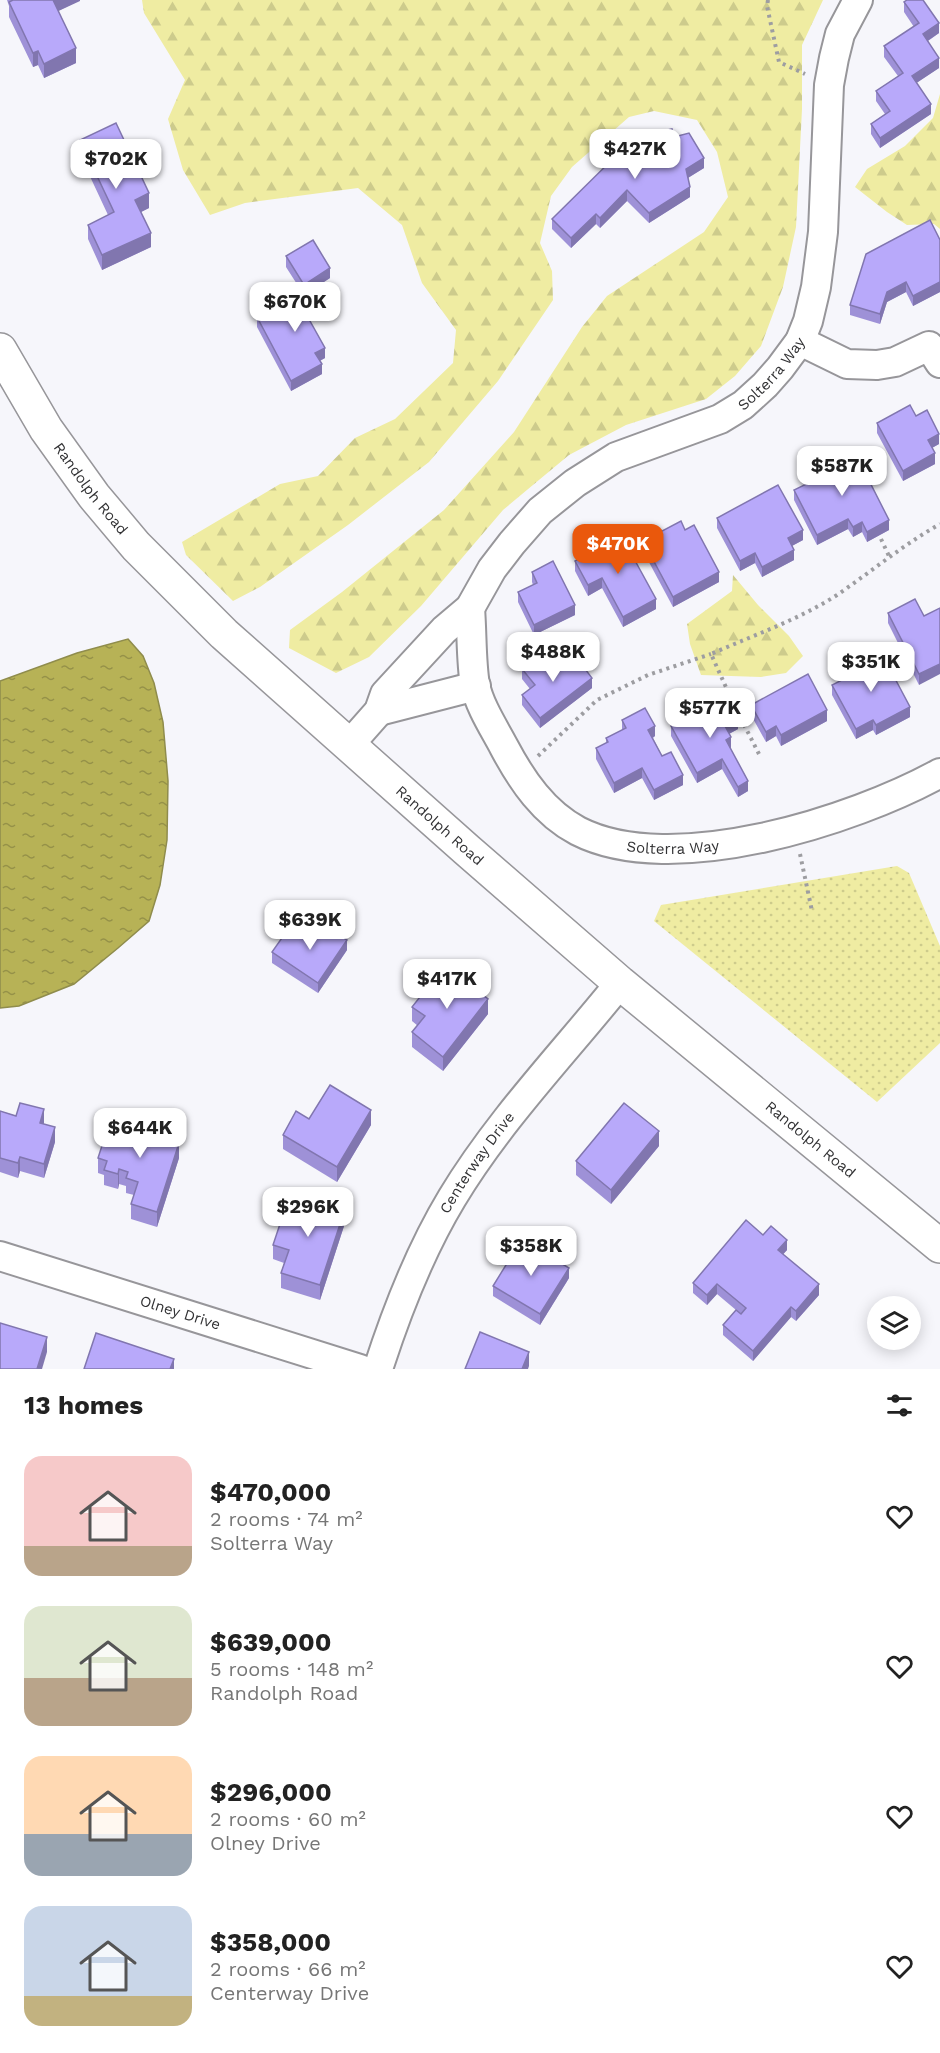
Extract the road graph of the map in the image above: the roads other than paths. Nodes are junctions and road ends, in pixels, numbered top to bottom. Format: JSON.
{"nodes":[{"id":1,"x":858,"y":0,"type":"edge"},
{"id":2,"x":800,"y":341,"type":"junction"},
{"id":3,"x":0,"y":350,"type":"edge"},
{"id":4,"x":940,"y":363,"type":"edge"},
{"id":5,"x":470,"y":608,"type":"junction"},
{"id":6,"x":476,"y":686,"type":"junction"},
{"id":7,"x":379,"y":711,"type":"junction"},
{"id":8,"x":349,"y":746,"type":"junction"},
{"id":9,"x":940,"y":773,"type":"edge"},
{"id":10,"x":620,"y":983,"type":"junction"},
{"id":11,"x":940,"y":1246,"type":"edge"},
{"id":12,"x":0,"y":1256,"type":"edge"},
{"id":13,"x":360,"y":1369,"type":"edge"},
{"id":14,"x":378,"y":1369,"type":"edge"}],
"edges":[{"from":1,"to":2,"type":"street","name":"Solterra Way"},
{"from":2,"to":4,"type":"street"},
{"from":2,"to":5,"type":"street","name":"Solterra Way"},
{"from":3,"to":8,"type":"street","name":"Randolph Road"},
{"from":5,"to":6,"type":"street","name":"Solterra Way"},
{"from":5,"to":7,"type":"street","name":"Solterra Way"},
{"from":6,"to":7,"type":"street"},
{"from":6,"to":9,"type":"street","name":"Solterra Way"},
{"from":7,"to":8,"type":"street","name":"Solterra Way"},
{"from":8,"to":10,"type":"street","name":"Randolph Road"},
{"from":10,"to":11,"type":"street","name":"Randolph Road"},
{"from":10,"to":14,"type":"street","name":"Centerway Drive"},
{"from":12,"to":13,"type":"street","name":"Olney Drive"}]}
